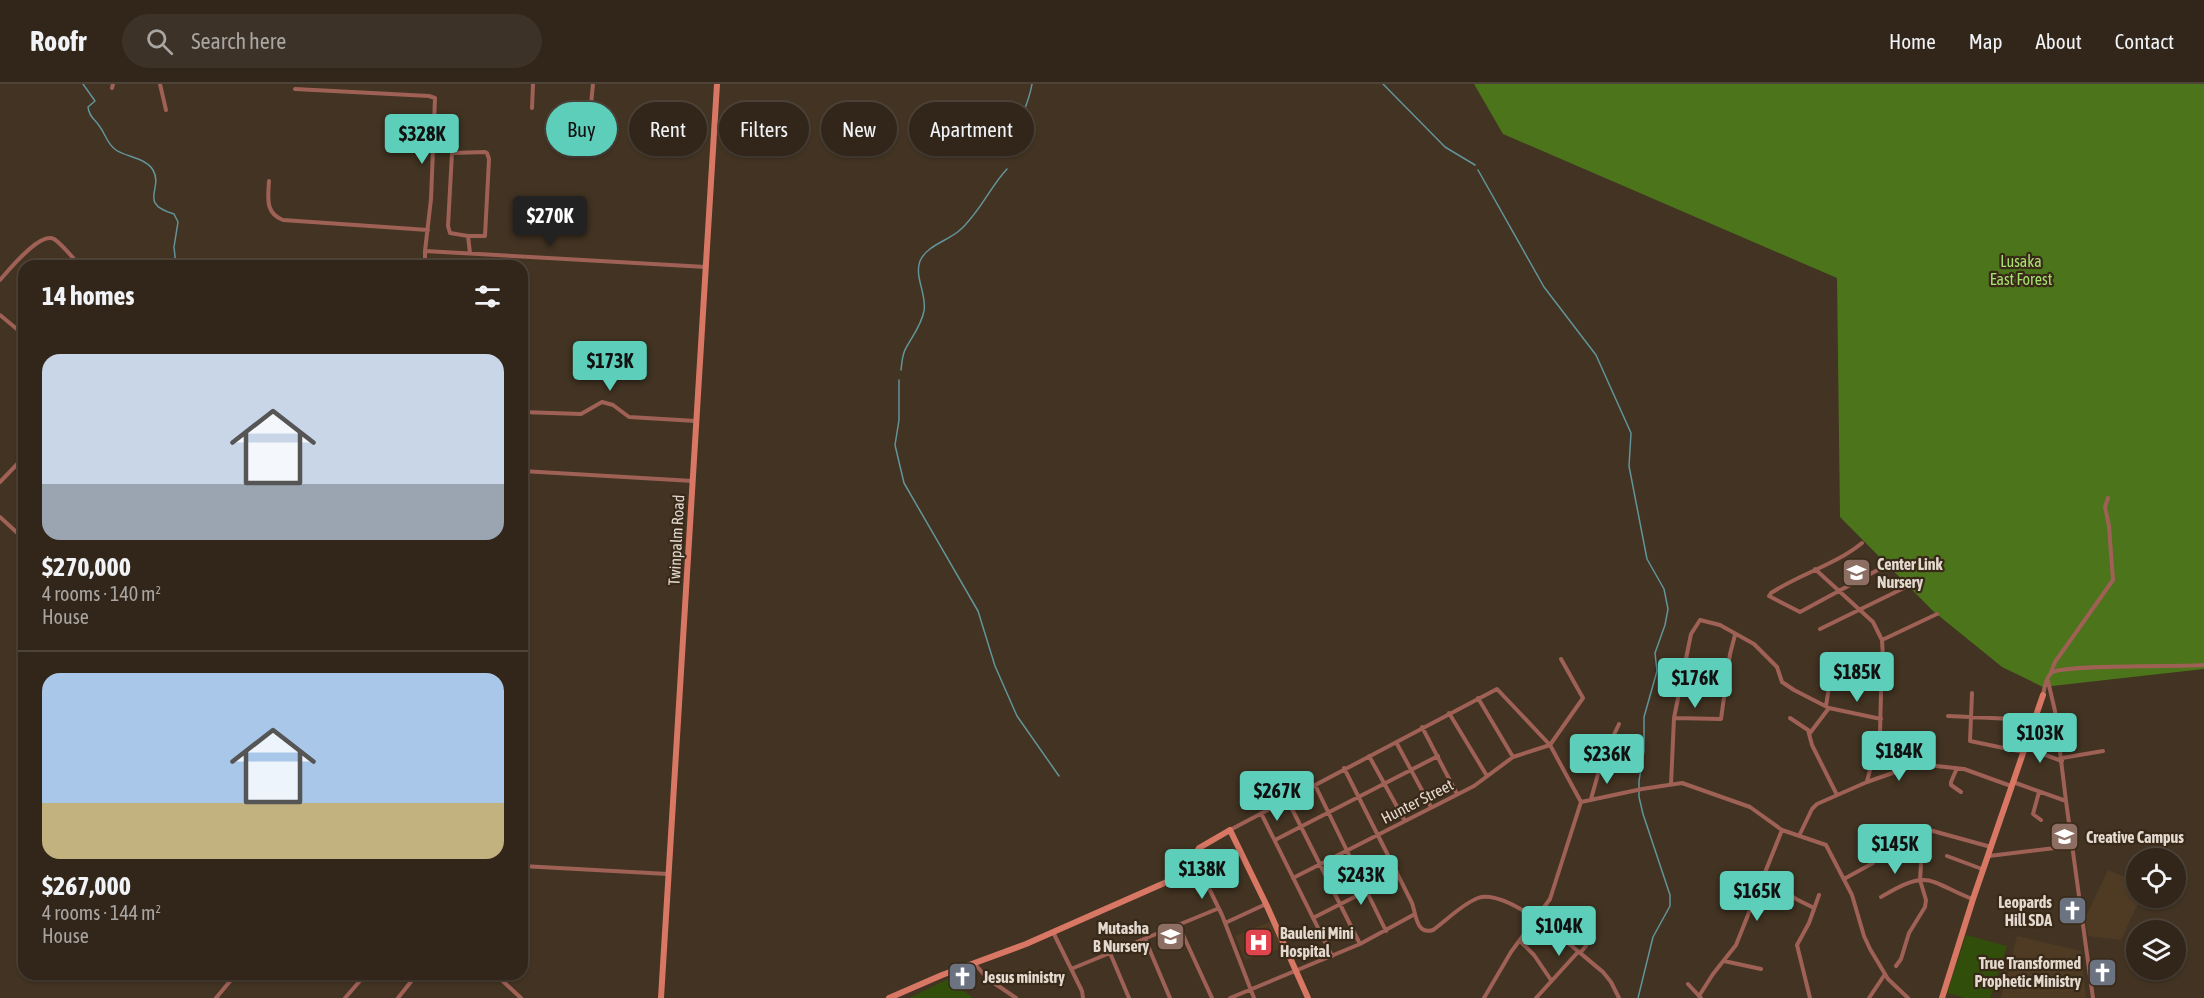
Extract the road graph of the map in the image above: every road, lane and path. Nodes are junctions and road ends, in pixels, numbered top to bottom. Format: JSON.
{"nodes":[{"id":1,"x":160,"y":84,"type":"edge"},
{"id":2,"x":533,"y":84,"type":"edge"},
{"id":3,"x":593,"y":84,"type":"edge"},
{"id":4,"x":717,"y":84,"type":"edge"},
{"id":5,"x":295,"y":89,"type":"dead end"},
{"id":6,"x":591,"y":102,"type":"edge"},
{"id":7,"x":532,"y":108,"type":"dead end"},
{"id":8,"x":166,"y":110,"type":"dead end"},
{"id":9,"x":269,"y":182,"type":"dead end"},
{"id":10,"x":428,"y":230,"type":"junction"},
{"id":11,"x":468,"y":236,"type":"junction"},
{"id":12,"x":425,"y":251,"type":"junction"},
{"id":13,"x":470,"y":253,"type":"junction"},
{"id":14,"x":19,"y":260,"type":"edge"},
{"id":15,"x":74,"y":260,"type":"edge"},
{"id":16,"x":425,"y":260,"type":"edge"},
{"id":17,"x":18,"y":262,"type":"edge"},
{"id":18,"x":706,"y":267,"type":"junction"},
{"id":19,"x":0,"y":280,"type":"edge"},
{"id":20,"x":0,"y":315,"type":"edge"},
{"id":21,"x":18,"y":330,"type":"edge"},
{"id":22,"x":528,"y":412,"type":"edge"},
{"id":23,"x":696,"y":421,"type":"junction"},
{"id":24,"x":18,"y":464,"type":"edge"},
{"id":25,"x":528,"y":471,"type":"edge"},
{"id":26,"x":693,"y":481,"type":"junction"},
{"id":27,"x":0,"y":482,"type":"edge"},
{"id":28,"x":2108,"y":498,"type":"dead end"},
{"id":29,"x":0,"y":517,"type":"edge"},
{"id":30,"x":18,"y":534,"type":"edge"},
{"id":31,"x":1862,"y":543,"type":"dead end"},
{"id":32,"x":1885,"y":566,"type":"dead end"},
{"id":33,"x":1815,"y":569,"type":"junction"},
{"id":34,"x":1908,"y":586,"type":"dead end"},
{"id":35,"x":1838,"y":590,"type":"junction"},
{"id":36,"x":1859,"y":609,"type":"junction"},
{"id":37,"x":1937,"y":614,"type":"dead end"},
{"id":38,"x":1820,"y":629,"type":"dead end"},
{"id":39,"x":1735,"y":635,"type":"junction"},
{"id":40,"x":1882,"y":640,"type":"junction"},
{"id":41,"x":1561,"y":659,"type":"dead end"},
{"id":42,"x":1833,"y":661,"type":"dead end"},
{"id":43,"x":2204,"y":665,"type":"edge"},
{"id":44,"x":2051,"y":672,"type":"junction"},
{"id":45,"x":2048,"y":681,"type":"junction"},
{"id":46,"x":1972,"y":693,"type":"dead end"},
{"id":47,"x":2043,"y":695,"type":"joint"},
{"id":48,"x":1478,"y":698,"type":"junction"},
{"id":49,"x":1827,"y":707,"type":"junction"},
{"id":50,"x":1449,"y":713,"type":"junction"},
{"id":51,"x":1948,"y":716,"type":"dead end"},
{"id":52,"x":1972,"y":717,"type":"junction"},
{"id":53,"x":1674,"y":718,"type":"junction"},
{"id":54,"x":1790,"y":718,"type":"dead end"},
{"id":55,"x":1881,"y":719,"type":"junction"},
{"id":56,"x":2033,"y":723,"type":"junction"},
{"id":57,"x":1619,"y":724,"type":"dead end"},
{"id":58,"x":1422,"y":727,"type":"junction"},
{"id":59,"x":1810,"y":733,"type":"junction"},
{"id":60,"x":1396,"y":742,"type":"junction"},
{"id":61,"x":1551,"y":745,"type":"junction"},
{"id":62,"x":2024,"y":750,"type":"junction"},
{"id":63,"x":2103,"y":752,"type":"dead end"},
{"id":64,"x":1369,"y":756,"type":"junction"},
{"id":65,"x":1438,"y":756,"type":"junction"},
{"id":66,"x":1514,"y":757,"type":"junction"},
{"id":67,"x":2062,"y":759,"type":"junction"},
{"id":68,"x":1344,"y":768,"type":"junction"},
{"id":69,"x":1957,"y":768,"type":"junction"},
{"id":70,"x":1410,"y":770,"type":"junction"},
{"id":71,"x":1487,"y":776,"type":"junction"},
{"id":72,"x":1867,"y":782,"type":"junction"},
{"id":73,"x":1315,"y":784,"type":"junction"},
{"id":74,"x":1383,"y":784,"type":"junction"},
{"id":75,"x":1671,"y":784,"type":"junction"},
{"id":76,"x":2013,"y":784,"type":"junction"},
{"id":77,"x":1961,"y":792,"type":"dead end"},
{"id":78,"x":2038,"y":792,"type":"junction"},
{"id":79,"x":1457,"y":794,"type":"junction"},
{"id":80,"x":1837,"y":795,"type":"junction"},
{"id":81,"x":1358,"y":797,"type":"junction"},
{"id":82,"x":1287,"y":799,"type":"junction"},
{"id":83,"x":1591,"y":799,"type":"junction"},
{"id":84,"x":2066,"y":801,"type":"junction"},
{"id":85,"x":1581,"y":802,"type":"junction"},
{"id":86,"x":1431,"y":808,"type":"junction"},
{"id":87,"x":1261,"y":813,"type":"junction"},
{"id":88,"x":1329,"y":814,"type":"junction"},
{"id":89,"x":2041,"y":820,"type":"dead end"},
{"id":90,"x":1405,"y":821,"type":"junction"},
{"id":91,"x":1302,"y":827,"type":"junction"},
{"id":92,"x":1230,"y":830,"type":"junction"},
{"id":93,"x":1782,"y":830,"type":"junction"},
{"id":94,"x":1932,"y":831,"type":"dead end"},
{"id":95,"x":1377,"y":834,"type":"junction"},
{"id":96,"x":1799,"y":836,"type":"junction"},
{"id":97,"x":1275,"y":840,"type":"junction"},
{"id":98,"x":2072,"y":846,"type":"junction"},
{"id":99,"x":1992,"y":848,"type":"junction"},
{"id":100,"x":1896,"y":849,"type":"dead end"},
{"id":101,"x":1347,"y":850,"type":"junction"},
{"id":102,"x":1947,"y":856,"type":"dead end"},
{"id":103,"x":1989,"y":856,"type":"junction"},
{"id":104,"x":1320,"y":864,"type":"junction"},
{"id":105,"x":1921,"y":864,"type":"dead end"},
{"id":106,"x":1194,"y":865,"type":"junction"},
{"id":107,"x":528,"y":866,"type":"edge"},
{"id":108,"x":1983,"y":870,"type":"junction"},
{"id":109,"x":1397,"y":872,"type":"junction"},
{"id":110,"x":669,"y":874,"type":"junction"},
{"id":111,"x":1293,"y":878,"type":"junction"},
{"id":112,"x":1844,"y":879,"type":"junction"},
{"id":113,"x":1920,"y":880,"type":"junction"},
{"id":114,"x":1773,"y":884,"type":"dead end"},
{"id":115,"x":1368,"y":890,"type":"junction"},
{"id":116,"x":1819,"y":895,"type":"dead end"},
{"id":117,"x":1881,"y":897,"type":"dead end"},
{"id":118,"x":1973,"y":899,"type":"junction"},
{"id":119,"x":1266,"y":904,"type":"junction"},
{"id":120,"x":1341,"y":904,"type":"junction"},
{"id":121,"x":1814,"y":908,"type":"junction"},
{"id":122,"x":1217,"y":909,"type":"junction"},
{"id":123,"x":1576,"y":909,"type":"dead end"},
{"id":124,"x":1415,"y":914,"type":"junction"},
{"id":125,"x":1313,"y":918,"type":"junction"},
{"id":126,"x":1537,"y":919,"type":"junction"},
{"id":127,"x":1225,"y":923,"type":"junction"},
{"id":128,"x":1178,"y":924,"type":"junction"},
{"id":129,"x":1386,"y":930,"type":"junction"},
{"id":130,"x":1053,"y":933,"type":"junction"},
{"id":131,"x":1145,"y":939,"type":"junction"},
{"id":132,"x":1520,"y":941,"type":"junction"},
{"id":133,"x":1360,"y":944,"type":"junction"},
{"id":134,"x":1579,"y":952,"type":"junction"},
{"id":135,"x":1110,"y":953,"type":"junction"},
{"id":136,"x":1332,"y":956,"type":"junction"},
{"id":137,"x":1724,"y":962,"type":"junction"},
{"id":138,"x":974,"y":963,"type":"junction"},
{"id":139,"x":1896,"y":966,"type":"dead end"},
{"id":140,"x":1071,"y":969,"type":"junction"},
{"id":141,"x":1761,"y":969,"type":"dead end"},
{"id":142,"x":1297,"y":971,"type":"junction"},
{"id":143,"x":1885,"y":974,"type":"junction"},
{"id":144,"x":231,"y":980,"type":"edge"},
{"id":145,"x":361,"y":980,"type":"edge"},
{"id":146,"x":412,"y":980,"type":"edge"},
{"id":147,"x":502,"y":980,"type":"edge"},
{"id":148,"x":1551,"y":980,"type":"junction"},
{"id":149,"x":1688,"y":984,"type":"dead end"},
{"id":150,"x":1250,"y":989,"type":"junction"},
{"id":151,"x":1485,"y":996,"type":"edge"},
{"id":152,"x":1700,"y":997,"type":"edge"},
{"id":153,"x":216,"y":998,"type":"edge"},
{"id":154,"x":345,"y":998,"type":"edge"},
{"id":155,"x":398,"y":998,"type":"edge"},
{"id":156,"x":521,"y":998,"type":"edge"},
{"id":157,"x":661,"y":998,"type":"edge"},
{"id":158,"x":889,"y":998,"type":"edge"},
{"id":159,"x":1016,"y":998,"type":"edge"},
{"id":160,"x":1083,"y":998,"type":"edge"},
{"id":161,"x":1129,"y":998,"type":"edge"},
{"id":162,"x":1170,"y":998,"type":"edge"},
{"id":163,"x":1212,"y":998,"type":"edge"},
{"id":164,"x":1230,"y":998,"type":"edge"},
{"id":165,"x":1254,"y":998,"type":"edge"},
{"id":166,"x":1308,"y":998,"type":"edge"},
{"id":167,"x":1490,"y":998,"type":"edge"},
{"id":168,"x":1536,"y":998,"type":"edge"},
{"id":169,"x":1619,"y":998,"type":"edge"},
{"id":170,"x":1810,"y":998,"type":"edge"},
{"id":171,"x":1869,"y":998,"type":"edge"},
{"id":172,"x":1908,"y":998,"type":"edge"},
{"id":173,"x":1942,"y":998,"type":"edge"},
{"id":174,"x":2093,"y":998,"type":"edge"}],
"edges":[{"from":1,"to":8,"type":"street"},
{"from":2,"to":7,"type":"street"},
{"from":3,"to":6,"type":"street"},
{"from":4,"to":18,"type":"main road","name":"Twinpalm Road"},
{"from":5,"to":10,"type":"street"},
{"from":9,"to":10,"type":"street"},
{"from":10,"to":12,"type":"street"},
{"from":11,"to":11,"type":"street"},
{"from":11,"to":13,"type":"street"},
{"from":12,"to":13,"type":"street"},
{"from":12,"to":16,"type":"street"},
{"from":13,"to":18,"type":"street"},
{"from":14,"to":15,"type":"street"},
{"from":17,"to":19,"type":"street"},
{"from":18,"to":23,"type":"main road","name":"Twinpalm Road"},
{"from":20,"to":21,"type":"street"},
{"from":22,"to":23,"type":"street"},
{"from":23,"to":26,"type":"main road","name":"Twinpalm Road"},
{"from":24,"to":27,"type":"street"},
{"from":25,"to":26,"type":"street"},
{"from":26,"to":110,"type":"main road","name":"Twinpalm Road"},
{"from":28,"to":44,"type":"street"},
{"from":29,"to":30,"type":"street"},
{"from":31,"to":33,"type":"street"},
{"from":32,"to":35,"type":"street"},
{"from":33,"to":35,"type":"street"},
{"from":33,"to":35,"type":"street"},
{"from":34,"to":36,"type":"street"},
{"from":35,"to":36,"type":"street"},
{"from":36,"to":38,"type":"street"},
{"from":36,"to":40,"type":"street"},
{"from":37,"to":40,"type":"street"},
{"from":39,"to":49,"type":"street"},
{"from":39,"to":53,"type":"street"},
{"from":39,"to":53,"type":"street"},
{"from":40,"to":55,"type":"street"},
{"from":41,"to":61,"type":"street"},
{"from":42,"to":49,"type":"street"},
{"from":43,"to":44,"type":"street"},
{"from":44,"to":45,"type":"street"},
{"from":45,"to":47,"type":"street"},
{"from":45,"to":67,"type":"street"},
{"from":46,"to":52,"type":"street"},
{"from":47,"to":56,"type":"main road"},
{"from":48,"to":50,"type":"street"},
{"from":48,"to":61,"type":"street"},
{"from":48,"to":66,"type":"street"},
{"from":49,"to":55,"type":"street"},
{"from":49,"to":59,"type":"street"},
{"from":50,"to":58,"type":"street"},
{"from":50,"to":71,"type":"street"},
{"from":51,"to":52,"type":"street"},
{"from":52,"to":56,"type":"street"},
{"from":52,"to":62,"type":"street"},
{"from":53,"to":75,"type":"street"},
{"from":54,"to":59,"type":"street"},
{"from":55,"to":72,"type":"street"},
{"from":56,"to":62,"type":"main road"},
{"from":57,"to":83,"type":"street"},
{"from":58,"to":60,"type":"street"},
{"from":58,"to":65,"type":"street"},
{"from":59,"to":80,"type":"street"},
{"from":60,"to":64,"type":"street"},
{"from":60,"to":70,"type":"street"},
{"from":61,"to":66,"type":"street","name":"Hunter Street"},
{"from":61,"to":85,"type":"street"},
{"from":62,"to":67,"type":"street"},
{"from":62,"to":76,"type":"main road"},
{"from":63,"to":67,"type":"street"},
{"from":64,"to":68,"type":"street"},
{"from":64,"to":74,"type":"street"},
{"from":65,"to":70,"type":"street"},
{"from":65,"to":79,"type":"street"},
{"from":66,"to":71,"type":"street","name":"Hunter Street"},
{"from":67,"to":84,"type":"street"},
{"from":68,"to":73,"type":"street"},
{"from":68,"to":81,"type":"street"},
{"from":69,"to":72,"type":"street"},
{"from":69,"to":76,"type":"street"},
{"from":69,"to":77,"type":"street"},
{"from":70,"to":74,"type":"street"},
{"from":70,"to":86,"type":"street"},
{"from":71,"to":79,"type":"street","name":"Hunter Street"},
{"from":72,"to":80,"type":"street"},
{"from":73,"to":82,"type":"street"},
{"from":73,"to":88,"type":"street"},
{"from":74,"to":81,"type":"street"},
{"from":74,"to":90,"type":"street"},
{"from":75,"to":83,"type":"street"},
{"from":75,"to":93,"type":"street"},
{"from":76,"to":78,"type":"street"},
{"from":76,"to":99,"type":"main road"},
{"from":78,"to":84,"type":"street"},
{"from":78,"to":89,"type":"street"},
{"from":79,"to":86,"type":"street","name":"Hunter Street"},
{"from":80,"to":96,"type":"street"},
{"from":81,"to":88,"type":"street"},
{"from":81,"to":95,"type":"street"},
{"from":82,"to":87,"type":"street"},
{"from":82,"to":91,"type":"street"},
{"from":83,"to":85,"type":"street"},
{"from":84,"to":98,"type":"street"},
{"from":85,"to":126,"type":"street"},
{"from":86,"to":90,"type":"street","name":"Hunter Street"},
{"from":87,"to":92,"type":"street"},
{"from":87,"to":97,"type":"street"},
{"from":88,"to":91,"type":"street"},
{"from":88,"to":101,"type":"street"},
{"from":90,"to":95,"type":"street","name":"Hunter Street"},
{"from":91,"to":97,"type":"street"},
{"from":91,"to":104,"type":"street"},
{"from":92,"to":106,"type":"main road"},
{"from":92,"to":119,"type":"main road"},
{"from":93,"to":96,"type":"street"},
{"from":93,"to":137,"type":"street"},
{"from":94,"to":99,"type":"street"},
{"from":95,"to":101,"type":"street","name":"Hunter Street"},
{"from":95,"to":109,"type":"street"},
{"from":96,"to":112,"type":"street"},
{"from":97,"to":111,"type":"street"},
{"from":98,"to":103,"type":"street"},
{"from":98,"to":174,"type":"street"},
{"from":99,"to":103,"type":"main road"},
{"from":100,"to":112,"type":"street"},
{"from":101,"to":104,"type":"street","name":"Hunter Street"},
{"from":101,"to":115,"type":"street"},
{"from":102,"to":108,"type":"street"},
{"from":103,"to":108,"type":"main road"},
{"from":104,"to":111,"type":"street","name":"Hunter Street"},
{"from":104,"to":120,"type":"street"},
{"from":105,"to":113,"type":"street"},
{"from":106,"to":122,"type":"street"},
{"from":106,"to":130,"type":"main road"},
{"from":107,"to":110,"type":"street"},
{"from":108,"to":118,"type":"main road"},
{"from":109,"to":115,"type":"street"},
{"from":109,"to":124,"type":"street"},
{"from":110,"to":157,"type":"main road","name":"Twinpalm Road"},
{"from":111,"to":125,"type":"street"},
{"from":112,"to":143,"type":"street"},
{"from":113,"to":117,"type":"street"},
{"from":113,"to":118,"type":"street"},
{"from":113,"to":139,"type":"street"},
{"from":114,"to":121,"type":"street"},
{"from":115,"to":120,"type":"street"},
{"from":115,"to":129,"type":"street"},
{"from":116,"to":121,"type":"street"},
{"from":118,"to":173,"type":"main road"},
{"from":119,"to":127,"type":"street"},
{"from":119,"to":142,"type":"main road"},
{"from":120,"to":125,"type":"street"},
{"from":120,"to":133,"type":"street"},
{"from":121,"to":170,"type":"street"},
{"from":122,"to":127,"type":"street"},
{"from":122,"to":128,"type":"street"},
{"from":123,"to":134,"type":"street"},
{"from":124,"to":126,"type":"street"},
{"from":124,"to":129,"type":"street"},
{"from":125,"to":136,"type":"street"},
{"from":126,"to":132,"type":"street"},
{"from":126,"to":134,"type":"street"},
{"from":127,"to":150,"type":"street"},
{"from":128,"to":131,"type":"street"},
{"from":128,"to":163,"type":"street"},
{"from":129,"to":133,"type":"street"},
{"from":130,"to":138,"type":"main road"},
{"from":130,"to":140,"type":"street"},
{"from":131,"to":135,"type":"street"},
{"from":131,"to":162,"type":"street"},
{"from":132,"to":148,"type":"street"},
{"from":132,"to":151,"type":"street"},
{"from":133,"to":136,"type":"street"},
{"from":134,"to":148,"type":"street"},
{"from":134,"to":169,"type":"street"},
{"from":135,"to":140,"type":"street"},
{"from":135,"to":161,"type":"street"},
{"from":136,"to":142,"type":"street"},
{"from":137,"to":141,"type":"street"},
{"from":137,"to":152,"type":"street"},
{"from":138,"to":158,"type":"main road"},
{"from":138,"to":159,"type":"street"},
{"from":140,"to":160,"type":"street"},
{"from":142,"to":150,"type":"street"},
{"from":142,"to":166,"type":"main road"},
{"from":143,"to":171,"type":"street"},
{"from":143,"to":172,"type":"street"},
{"from":144,"to":153,"type":"street"},
{"from":145,"to":154,"type":"street"},
{"from":146,"to":155,"type":"street"},
{"from":147,"to":156,"type":"street"},
{"from":148,"to":168,"type":"street"},
{"from":149,"to":152,"type":"street"},
{"from":150,"to":164,"type":"street"},
{"from":150,"to":165,"type":"street"},
{"from":151,"to":167,"type":"street"}]}
